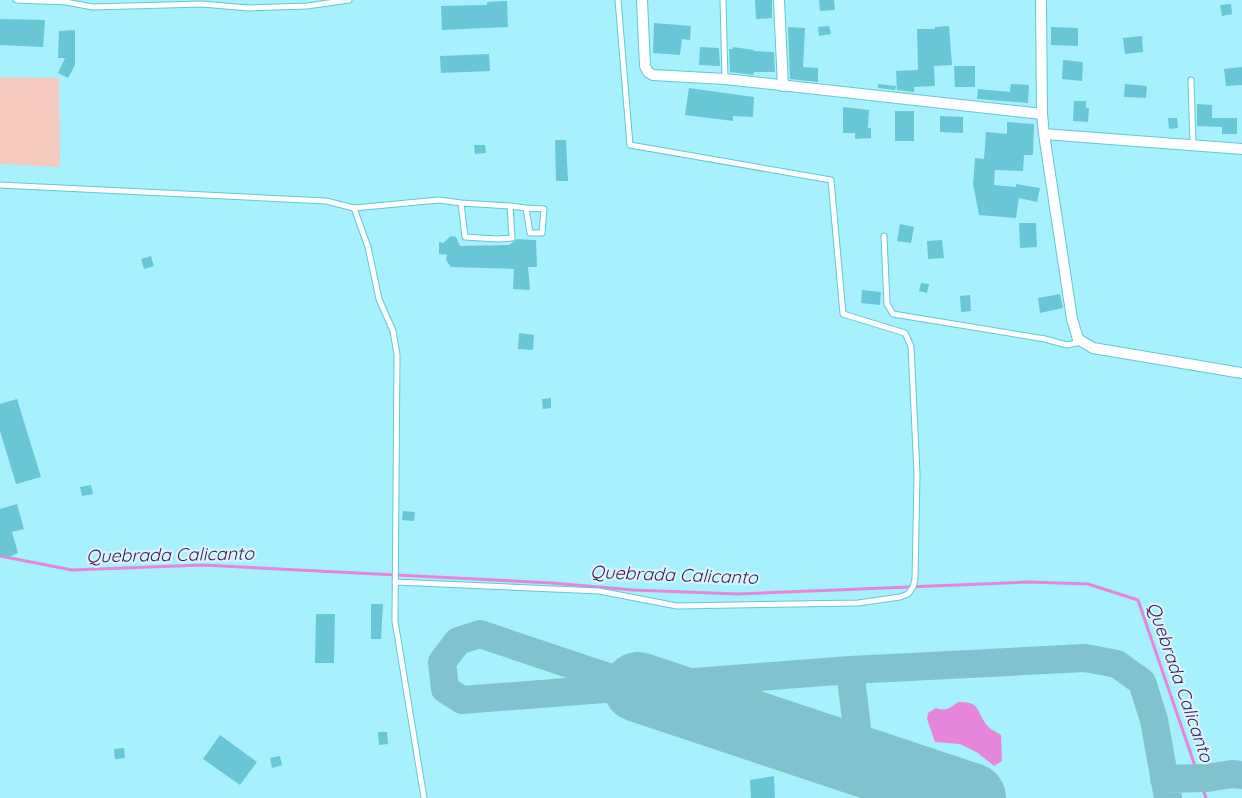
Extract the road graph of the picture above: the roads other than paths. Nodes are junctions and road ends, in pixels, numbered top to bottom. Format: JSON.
{"nodes":[{"id":1,"x":16,"y":0,"type":"edge"},
{"id":2,"x":350,"y":0,"type":"edge"},
{"id":3,"x":618,"y":0,"type":"edge"},
{"id":4,"x":642,"y":0,"type":"edge"},
{"id":5,"x":723,"y":0,"type":"edge"},
{"id":6,"x":1041,"y":0,"type":"edge"},
{"id":7,"x":779,"y":1,"type":"edge"},
{"id":8,"x":725,"y":79,"type":"junction"},
{"id":9,"x":1191,"y":80,"type":"dead end"},
{"id":10,"x":783,"y":86,"type":"junction"},
{"id":11,"x":1042,"y":114,"type":"junction"},
{"id":12,"x":1044,"y":134,"type":"junction"},
{"id":13,"x":1193,"y":145,"type":"junction"},
{"id":14,"x":1242,"y":149,"type":"edge"},
{"id":15,"x":0,"y":185,"type":"edge"},
{"id":16,"x":460,"y":203,"type":"junction"},
{"id":17,"x":510,"y":206,"type":"junction"},
{"id":18,"x":354,"y":208,"type":"junction"},
{"id":19,"x":526,"y":208,"type":"junction"},
{"id":20,"x":884,"y":236,"type":"dead end"},
{"id":21,"x":1083,"y":341,"type":"junction"},
{"id":22,"x":1242,"y":373,"type":"edge"},
{"id":23,"x":395,"y":581,"type":"junction"},
{"id":24,"x":424,"y":798,"type":"edge"}],
"edges":[{"from":1,"to":2,"type":"lane"},
{"from":3,"to":23,"type":"lane"},
{"from":4,"to":8,"type":"street"},
{"from":5,"to":8,"type":"lane"},
{"from":6,"to":11,"type":"street"},
{"from":7,"to":10,"type":"street"},
{"from":8,"to":10,"type":"street"},
{"from":9,"to":13,"type":"lane"},
{"from":10,"to":11,"type":"street"},
{"from":11,"to":12,"type":"street"},
{"from":12,"to":13,"type":"street"},
{"from":12,"to":21,"type":"street"},
{"from":13,"to":14,"type":"street"},
{"from":15,"to":18,"type":"lane"},
{"from":16,"to":17,"type":"lane"},
{"from":16,"to":17,"type":"lane"},
{"from":16,"to":18,"type":"lane"},
{"from":17,"to":19,"type":"lane"},
{"from":18,"to":23,"type":"lane"},
{"from":19,"to":19,"type":"lane"},
{"from":20,"to":21,"type":"lane"},
{"from":21,"to":22,"type":"street"},
{"from":23,"to":24,"type":"lane"}]}
